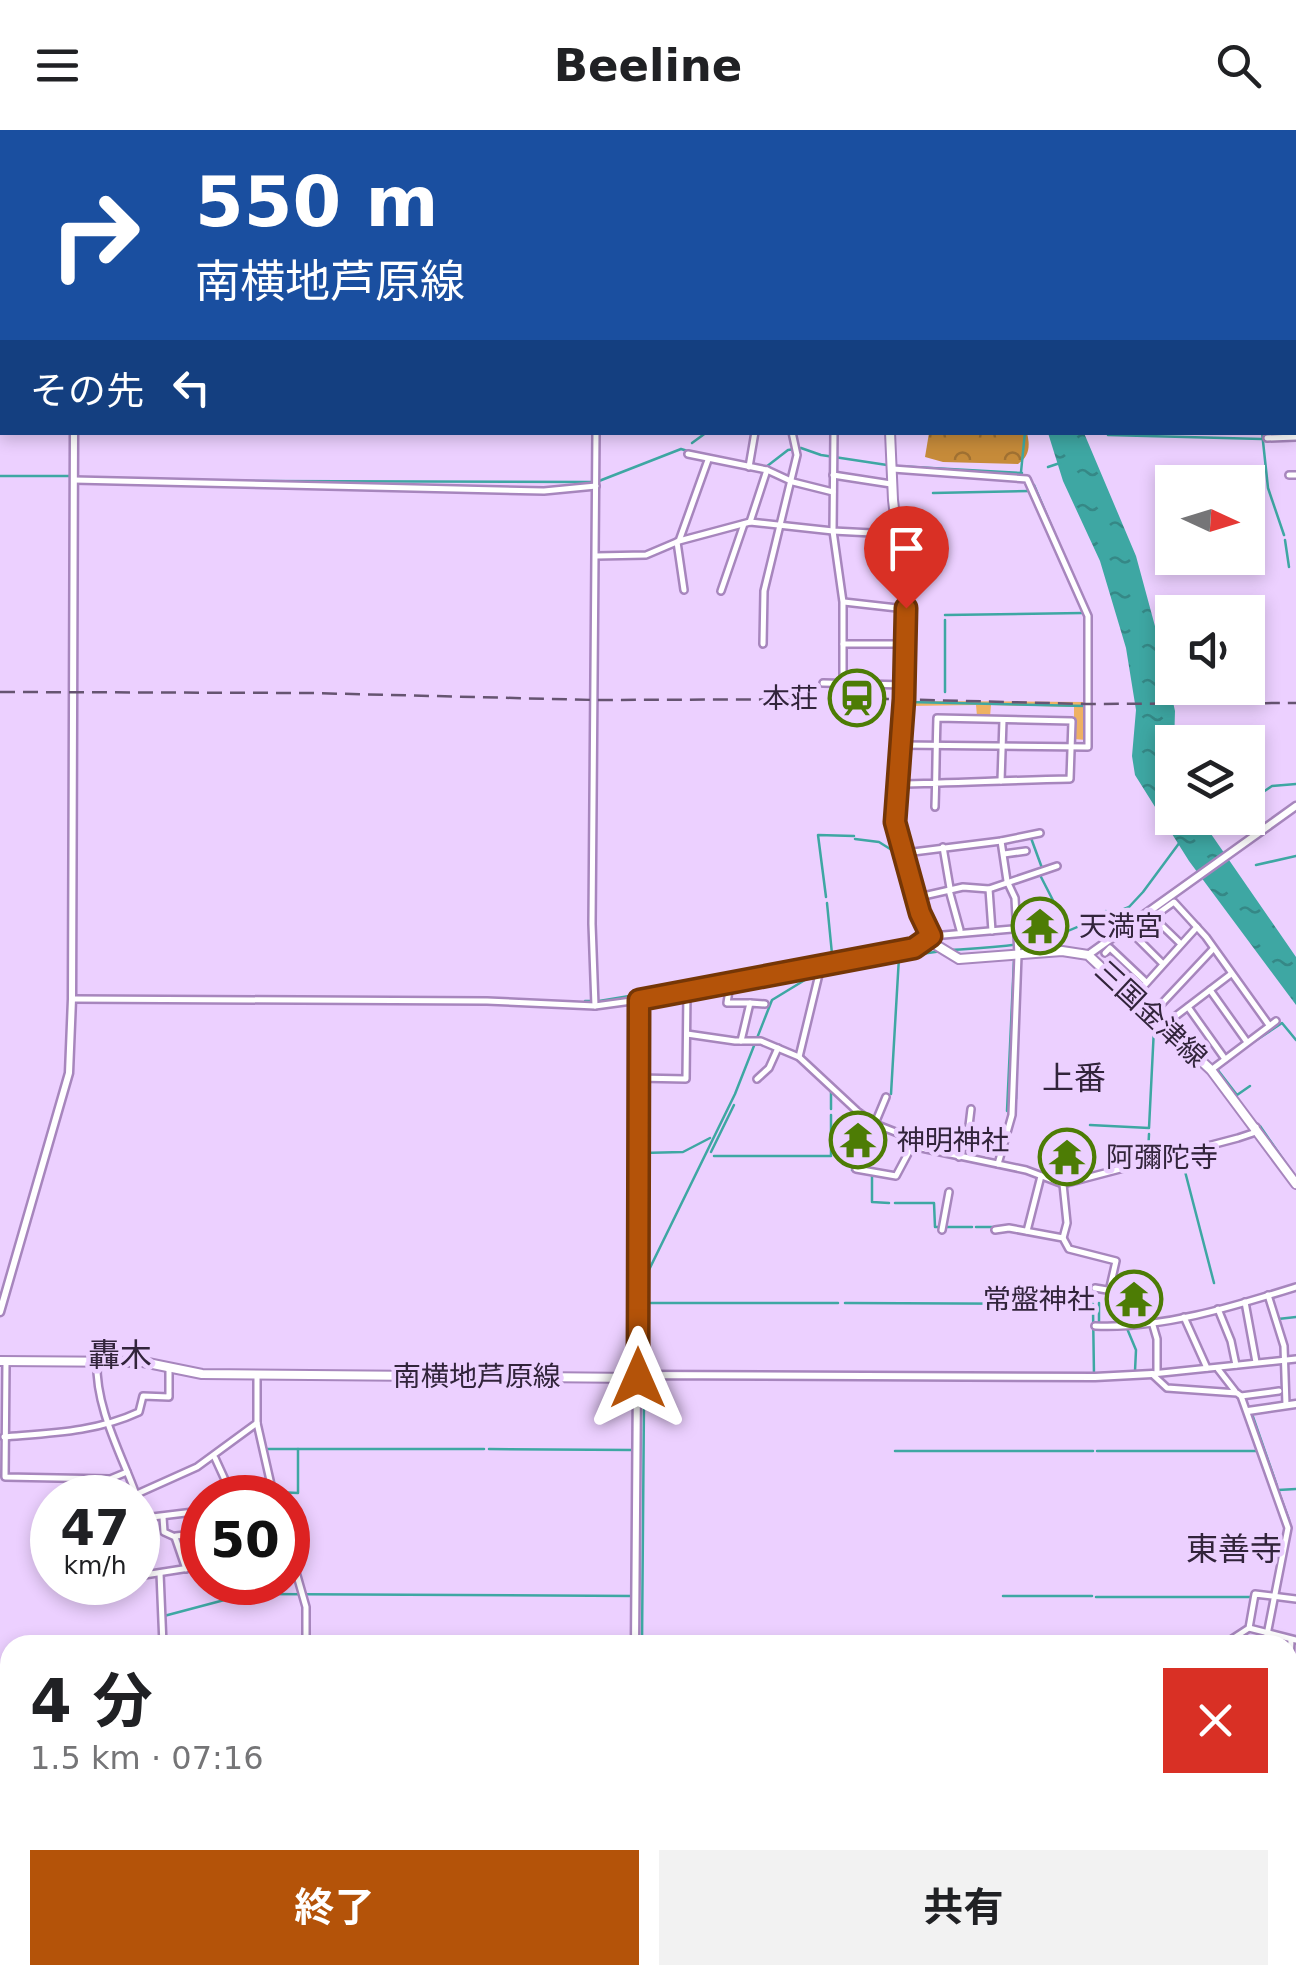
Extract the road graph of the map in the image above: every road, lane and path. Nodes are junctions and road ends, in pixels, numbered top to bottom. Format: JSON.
{"nodes":[{"id":1,"x":74,"y":435,"type":"edge"},
{"id":2,"x":596,"y":435,"type":"edge"},
{"id":3,"x":754,"y":435,"type":"edge"},
{"id":4,"x":793,"y":435,"type":"edge"},
{"id":5,"x":834,"y":435,"type":"edge"},
{"id":6,"x":890,"y":435,"type":"edge"},
{"id":7,"x":1296,"y":437,"type":"edge"},
{"id":8,"x":1267,"y":438,"type":"dead end"},
{"id":9,"x":688,"y":454,"type":"dead end"},
{"id":10,"x":708,"y":460,"type":"junction"},
{"id":11,"x":749,"y":464,"type":"junction"},
{"id":12,"x":890,"y":466,"type":"junction"},
{"id":13,"x":766,"y":470,"type":"junction"},
{"id":14,"x":833,"y":475,"type":"junction"},
{"id":15,"x":74,"y":480,"type":"junction"},
{"id":16,"x":793,"y":482,"type":"junction"},
{"id":17,"x":891,"y":484,"type":"junction"},
{"id":18,"x":596,"y":486,"type":"junction"},
{"id":19,"x":832,"y":492,"type":"junction"},
{"id":20,"x":747,"y":523,"type":"junction"},
{"id":21,"x":781,"y":524,"type":"junction"},
{"id":22,"x":833,"y":531,"type":"junction"},
{"id":23,"x":896,"y":535,"type":"junction"},
{"id":24,"x":930,"y":536,"type":"dead end"},
{"id":25,"x":678,"y":542,"type":"junction"},
{"id":26,"x":596,"y":556,"type":"junction"},
{"id":27,"x":684,"y":590,"type":"dead end"},
{"id":28,"x":722,"y":591,"type":"dead end"},
{"id":29,"x":843,"y":602,"type":"junction"},
{"id":30,"x":906,"y":608,"type":"junction"},
{"id":31,"x":763,"y":644,"type":"dead end"},
{"id":32,"x":843,"y":644,"type":"junction"},
{"id":33,"x":906,"y":644,"type":"junction"},
{"id":34,"x":822,"y":683,"type":"dead end"},
{"id":35,"x":843,"y":683,"type":"junction"},
{"id":36,"x":905,"y":685,"type":"junction"},
{"id":37,"x":1003,"y":720,"type":"junction"},
{"id":38,"x":901,"y":745,"type":"junction"},
{"id":39,"x":936,"y":746,"type":"junction"},
{"id":40,"x":1002,"y":746,"type":"junction"},
{"id":41,"x":1071,"y":747,"type":"junction"},
{"id":42,"x":1001,"y":780,"type":"junction"},
{"id":43,"x":936,"y":783,"type":"junction"},
{"id":44,"x":898,"y":784,"type":"junction"},
{"id":45,"x":1296,"y":806,"type":"edge"},
{"id":46,"x":935,"y":808,"type":"dead end"},
{"id":47,"x":1040,"y":833,"type":"dead end"},
{"id":48,"x":1001,"y":841,"type":"junction"},
{"id":49,"x":942,"y":847,"type":"junction"},
{"id":50,"x":1026,"y":851,"type":"dead end"},
{"id":51,"x":902,"y":853,"type":"junction"},
{"id":52,"x":1004,"y":854,"type":"junction"},
{"id":53,"x":1057,"y":866,"type":"dead end"},
{"id":54,"x":1007,"y":881,"type":"junction"},
{"id":55,"x":989,"y":889,"type":"junction"},
{"id":56,"x":949,"y":890,"type":"junction"},
{"id":57,"x":916,"y":898,"type":"junction"},
{"id":58,"x":1034,"y":926,"type":"dead end"},
{"id":59,"x":1197,"y":927,"type":"junction"},
{"id":60,"x":1016,"y":928,"type":"junction"},
{"id":61,"x":1127,"y":928,"type":"junction"},
{"id":62,"x":992,"y":931,"type":"junction"},
{"id":63,"x":960,"y":932,"type":"junction"},
{"id":64,"x":931,"y":936,"type":"junction"},
{"id":65,"x":1182,"y":944,"type":"junction"},
{"id":66,"x":1212,"y":948,"type":"junction"},
{"id":67,"x":1105,"y":953,"type":"dead end"},
{"id":68,"x":1018,"y":955,"type":"junction"},
{"id":69,"x":1088,"y":955,"type":"junction"},
{"id":70,"x":821,"y":964,"type":"junction"},
{"id":71,"x":1164,"y":964,"type":"junction"},
{"id":72,"x":1231,"y":974,"type":"junction"},
{"id":73,"x":1146,"y":982,"type":"junction"},
{"id":74,"x":730,"y":984,"type":"junction"},
{"id":75,"x":1210,"y":990,"type":"junction"},
{"id":76,"x":686,"y":991,"type":"junction"},
{"id":77,"x":1134,"y":997,"type":"junction"},
{"id":78,"x":72,"y":1000,"type":"junction"},
{"id":79,"x":639,"y":1000,"type":"junction"},
{"id":80,"x":750,"y":1003,"type":"junction"},
{"id":81,"x":765,"y":1004,"type":"dead end"},
{"id":82,"x":595,"y":1006,"type":"junction"},
{"id":83,"x":1188,"y":1007,"type":"junction"},
{"id":84,"x":1152,"y":1013,"type":"junction"},
{"id":85,"x":1164,"y":1024,"type":"junction"},
{"id":86,"x":687,"y":1034,"type":"junction"},
{"id":87,"x":741,"y":1041,"type":"junction"},
{"id":88,"x":1248,"y":1042,"type":"junction"},
{"id":89,"x":778,"y":1048,"type":"junction"},
{"id":90,"x":799,"y":1058,"type":"junction"},
{"id":91,"x":1225,"y":1059,"type":"junction"},
{"id":92,"x":1211,"y":1070,"type":"junction"},
{"id":93,"x":638,"y":1078,"type":"junction"},
{"id":94,"x":757,"y":1079,"type":"dead end"},
{"id":95,"x":886,"y":1097,"type":"dead end"},
{"id":96,"x":971,"y":1109,"type":"dead end"},
{"id":97,"x":875,"y":1124,"type":"junction"},
{"id":98,"x":1256,"y":1127,"type":"junction"},
{"id":99,"x":968,"y":1134,"type":"junction"},
{"id":100,"x":1004,"y":1142,"type":"junction"},
{"id":101,"x":912,"y":1146,"type":"junction"},
{"id":102,"x":959,"y":1157,"type":"junction"},
{"id":103,"x":998,"y":1164,"type":"junction"},
{"id":104,"x":1041,"y":1176,"type":"junction"},
{"id":105,"x":1063,"y":1184,"type":"junction"},
{"id":106,"x":1296,"y":1184,"type":"edge"},
{"id":107,"x":950,"y":1192,"type":"dead end"},
{"id":108,"x":942,"y":1230,"type":"dead end"},
{"id":109,"x":995,"y":1230,"type":"dead end"},
{"id":110,"x":1027,"y":1230,"type":"junction"},
{"id":111,"x":1063,"y":1238,"type":"junction"},
{"id":112,"x":1296,"y":1287,"type":"edge"},
{"id":113,"x":1095,"y":1288,"type":"dead end"},
{"id":114,"x":1113,"y":1292,"type":"junction"},
{"id":115,"x":1268,"y":1295,"type":"junction"},
{"id":116,"x":1245,"y":1302,"type":"junction"},
{"id":117,"x":1218,"y":1309,"type":"junction"},
{"id":118,"x":0,"y":1312,"type":"edge"},
{"id":119,"x":1184,"y":1316,"type":"junction"},
{"id":120,"x":1152,"y":1322,"type":"junction"},
{"id":121,"x":1095,"y":1326,"type":"dead end"},
{"id":122,"x":1132,"y":1326,"type":"junction"},
{"id":123,"x":1296,"y":1360,"type":"edge"},
{"id":124,"x":3,"y":1361,"type":"edge"},
{"id":125,"x":1284,"y":1361,"type":"junction"},
{"id":126,"x":97,"y":1362,"type":"junction"},
{"id":127,"x":1256,"y":1362,"type":"junction"},
{"id":128,"x":1236,"y":1365,"type":"junction"},
{"id":129,"x":169,"y":1368,"type":"junction"},
{"id":130,"x":1207,"y":1368,"type":"junction"},
{"id":131,"x":1218,"y":1369,"type":"junction"},
{"id":132,"x":1154,"y":1373,"type":"junction"},
{"id":133,"x":257,"y":1375,"type":"junction"},
{"id":134,"x":642,"y":1376,"type":"junction"},
{"id":135,"x":1279,"y":1391,"type":"dead end"},
{"id":136,"x":1239,"y":1395,"type":"junction"},
{"id":137,"x":1296,"y":1404,"type":"edge"},
{"id":138,"x":1286,"y":1405,"type":"junction"},
{"id":139,"x":1248,"y":1411,"type":"junction"},
{"id":140,"x":258,"y":1423,"type":"junction"},
{"id":141,"x":110,"y":1424,"type":"junction"},
{"id":142,"x":4,"y":1437,"type":"junction"},
{"id":143,"x":214,"y":1457,"type":"junction"},
{"id":144,"x":127,"y":1472,"type":"junction"},
{"id":145,"x":128,"y":1475,"type":"edge"},
{"id":146,"x":223,"y":1475,"type":"edge"},
{"id":147,"x":269,"y":1475,"type":"edge"},
{"id":148,"x":160,"y":1484,"type":"edge"},
{"id":149,"x":180,"y":1514,"type":"edge"},
{"id":150,"x":163,"y":1516,"type":"junction"},
{"id":151,"x":160,"y":1517,"type":"edge"},
{"id":152,"x":1288,"y":1528,"type":"junction"},
{"id":153,"x":1296,"y":1528,"type":"edge"},
{"id":154,"x":180,"y":1535,"type":"edge"},
{"id":155,"x":175,"y":1536,"type":"junction"},
{"id":156,"x":180,"y":1551,"type":"edge"},
{"id":157,"x":180,"y":1570,"type":"edge"},
{"id":158,"x":160,"y":1573,"type":"joint"},
{"id":159,"x":1275,"y":1596,"type":"junction"},
{"id":160,"x":1296,"y":1599,"type":"edge"},
{"id":161,"x":305,"y":1605,"type":"edge"},
{"id":162,"x":1249,"y":1628,"type":"junction"},
{"id":163,"x":1268,"y":1632,"type":"junction"},
{"id":164,"x":163,"y":1635,"type":"edge"},
{"id":165,"x":306,"y":1635,"type":"edge"},
{"id":166,"x":636,"y":1635,"type":"edge"},
{"id":167,"x":1238,"y":1635,"type":"edge"},
{"id":168,"x":1267,"y":1635,"type":"edge"},
{"id":169,"x":1278,"y":1635,"type":"edge"}],
"edges":[{"from":1,"to":15,"type":"street"},
{"from":2,"to":18,"type":"street"},
{"from":3,"to":11,"type":"street"},
{"from":4,"to":16,"type":"street"},
{"from":5,"to":14,"type":"street"},
{"from":6,"to":12,"type":"main road"},
{"from":7,"to":8,"type":"street"},
{"from":9,"to":10,"type":"street"},
{"from":10,"to":11,"type":"street"},
{"from":10,"to":25,"type":"street"},
{"from":11,"to":13,"type":"street"},
{"from":12,"to":17,"type":"main road"},
{"from":12,"to":41,"type":"street"},
{"from":13,"to":16,"type":"street"},
{"from":13,"to":20,"type":"street"},
{"from":14,"to":17,"type":"street"},
{"from":14,"to":19,"type":"street"},
{"from":15,"to":18,"type":"street"},
{"from":15,"to":78,"type":"street"},
{"from":16,"to":19,"type":"street"},
{"from":16,"to":21,"type":"street"},
{"from":17,"to":23,"type":"main road"},
{"from":18,"to":26,"type":"street"},
{"from":19,"to":22,"type":"street"},
{"from":20,"to":21,"type":"street"},
{"from":20,"to":25,"type":"street"},
{"from":20,"to":28,"type":"street"},
{"from":21,"to":22,"type":"street"},
{"from":21,"to":31,"type":"street"},
{"from":22,"to":23,"type":"street"},
{"from":22,"to":29,"type":"street"},
{"from":23,"to":24,"type":"street"},
{"from":23,"to":30,"type":"main road"},
{"from":25,"to":26,"type":"street"},
{"from":25,"to":27,"type":"street"},
{"from":26,"to":82,"type":"street"},
{"from":29,"to":30,"type":"street"},
{"from":29,"to":32,"type":"street"},
{"from":30,"to":33,"type":"main road"},
{"from":32,"to":33,"type":"street"},
{"from":32,"to":35,"type":"street"},
{"from":33,"to":36,"type":"main road"},
{"from":34,"to":35,"type":"street"},
{"from":35,"to":36,"type":"street"},
{"from":36,"to":38,"type":"main road"},
{"from":37,"to":39,"type":"street"},
{"from":37,"to":40,"type":"street"},
{"from":37,"to":41,"type":"street"},
{"from":38,"to":39,"type":"street"},
{"from":38,"to":44,"type":"main road"},
{"from":39,"to":40,"type":"street"},
{"from":39,"to":43,"type":"street"},
{"from":40,"to":41,"type":"street"},
{"from":40,"to":42,"type":"street"},
{"from":41,"to":42,"type":"street"},
{"from":42,"to":43,"type":"street"},
{"from":43,"to":44,"type":"street"},
{"from":43,"to":46,"type":"street"},
{"from":44,"to":51,"type":"main road"},
{"from":45,"to":61,"type":"street"},
{"from":47,"to":48,"type":"street"},
{"from":48,"to":49,"type":"street"},
{"from":48,"to":52,"type":"street"},
{"from":49,"to":51,"type":"street"},
{"from":49,"to":56,"type":"street"},
{"from":50,"to":52,"type":"street"},
{"from":51,"to":57,"type":"main road"},
{"from":52,"to":54,"type":"street"},
{"from":53,"to":54,"type":"street"},
{"from":54,"to":55,"type":"street"},
{"from":54,"to":60,"type":"street"},
{"from":55,"to":56,"type":"street"},
{"from":55,"to":62,"type":"street"},
{"from":56,"to":57,"type":"street"},
{"from":56,"to":63,"type":"street"},
{"from":57,"to":64,"type":"main road"},
{"from":58,"to":60,"type":"street"},
{"from":59,"to":65,"type":"street"},
{"from":59,"to":65,"type":"street"},
{"from":59,"to":66,"type":"street"},
{"from":60,"to":62,"type":"street"},
{"from":60,"to":68,"type":"street"},
{"from":61,"to":69,"type":"street"},
{"from":61,"to":71,"type":"street"},
{"from":62,"to":63,"type":"street"},
{"from":63,"to":64,"type":"street"},
{"from":64,"to":68,"type":"main road","name":"三国金津線"},
{"from":64,"to":70,"type":"main road"},
{"from":65,"to":71,"type":"street"},
{"from":66,"to":72,"type":"street"},
{"from":66,"to":84,"type":"street"},
{"from":67,"to":73,"type":"street"},
{"from":68,"to":69,"type":"main road","name":"三国金津線"},
{"from":68,"to":100,"type":"street"},
{"from":69,"to":77,"type":"main road","name":"三国金津線"},
{"from":70,"to":74,"type":"main road"},
{"from":70,"to":90,"type":"street"},
{"from":71,"to":73,"type":"street"},
{"from":72,"to":75,"type":"street"},
{"from":72,"to":88,"type":"street"},
{"from":73,"to":77,"type":"street"},
{"from":74,"to":76,"type":"main road"},
{"from":74,"to":80,"type":"street"},
{"from":75,"to":83,"type":"street"},
{"from":75,"to":88,"type":"street"},
{"from":76,"to":79,"type":"main road"},
{"from":76,"to":86,"type":"street"},
{"from":77,"to":84,"type":"main road","name":"三国金津線"},
{"from":78,"to":82,"type":"street"},
{"from":78,"to":118,"type":"street"},
{"from":79,"to":82,"type":"street"},
{"from":79,"to":93,"type":"main road"},
{"from":80,"to":81,"type":"street"},
{"from":80,"to":87,"type":"street"},
{"from":83,"to":85,"type":"street"},
{"from":83,"to":91,"type":"street"},
{"from":84,"to":85,"type":"main road","name":"三国金津線"},
{"from":85,"to":92,"type":"main road","name":"三国金津線"},
{"from":86,"to":87,"type":"street"},
{"from":86,"to":93,"type":"street"},
{"from":87,"to":89,"type":"street"},
{"from":88,"to":91,"type":"street"},
{"from":89,"to":90,"type":"street"},
{"from":89,"to":94,"type":"street"},
{"from":90,"to":97,"type":"street"},
{"from":91,"to":92,"type":"street"},
{"from":92,"to":98,"type":"main road","name":"三国金津線"},
{"from":93,"to":134,"type":"main road"},
{"from":95,"to":97,"type":"street"},
{"from":96,"to":99,"type":"street"},
{"from":97,"to":101,"type":"street"},
{"from":97,"to":101,"type":"street"},
{"from":98,"to":105,"type":"street"},
{"from":98,"to":106,"type":"main road","name":"三国金津線"},
{"from":99,"to":100,"type":"street"},
{"from":99,"to":102,"type":"street"},
{"from":100,"to":103,"type":"street"},
{"from":101,"to":102,"type":"street"},
{"from":102,"to":103,"type":"street"},
{"from":103,"to":104,"type":"street"},
{"from":104,"to":105,"type":"street"},
{"from":104,"to":110,"type":"street"},
{"from":105,"to":111,"type":"street"},
{"from":107,"to":108,"type":"street"},
{"from":109,"to":110,"type":"street"},
{"from":110,"to":111,"type":"street"},
{"from":111,"to":114,"type":"street"},
{"from":112,"to":115,"type":"street"},
{"from":113,"to":114,"type":"street"},
{"from":114,"to":122,"type":"street"},
{"from":115,"to":116,"type":"street"},
{"from":115,"to":125,"type":"street"},
{"from":116,"to":117,"type":"street"},
{"from":116,"to":127,"type":"street"},
{"from":117,"to":119,"type":"street"},
{"from":117,"to":128,"type":"street"},
{"from":119,"to":120,"type":"street"},
{"from":119,"to":130,"type":"street"},
{"from":120,"to":122,"type":"street"},
{"from":120,"to":132,"type":"street"},
{"from":121,"to":122,"type":"street"},
{"from":123,"to":125,"type":"street"},
{"from":124,"to":126,"type":"main road","name":"南横地芦原線"},
{"from":124,"to":142,"type":"street"},
{"from":125,"to":127,"type":"street"},
{"from":125,"to":138,"type":"street"},
{"from":126,"to":129,"type":"main road","name":"南横地芦原線"},
{"from":126,"to":141,"type":"street"},
{"from":127,"to":128,"type":"street"},
{"from":128,"to":131,"type":"street"},
{"from":129,"to":133,"type":"main road","name":"南横地芦原線"},
{"from":129,"to":141,"type":"street"},
{"from":130,"to":131,"type":"street"},
{"from":130,"to":132,"type":"street"},
{"from":131,"to":136,"type":"street"},
{"from":132,"to":134,"type":"street"},
{"from":132,"to":136,"type":"street"},
{"from":133,"to":134,"type":"main road","name":"南横地芦原線"},
{"from":133,"to":140,"type":"street"},
{"from":134,"to":166,"type":"street"},
{"from":135,"to":136,"type":"street"},
{"from":136,"to":139,"type":"street"},
{"from":137,"to":138,"type":"street"},
{"from":138,"to":139,"type":"street"},
{"from":139,"to":152,"type":"street"},
{"from":140,"to":143,"type":"street"},
{"from":140,"to":147,"type":"street"},
{"from":141,"to":142,"type":"street"},
{"from":141,"to":144,"type":"street"},
{"from":142,"to":144,"type":"street"},
{"from":143,"to":146,"type":"street"},
{"from":143,"to":148,"type":"street"},
{"from":144,"to":145,"type":"street"},
{"from":149,"to":150,"type":"street"},
{"from":150,"to":151,"type":"street"},
{"from":150,"to":155,"type":"street"},
{"from":152,"to":153,"type":"street"},
{"from":152,"to":159,"type":"street"},
{"from":154,"to":155,"type":"street"},
{"from":155,"to":156,"type":"street"},
{"from":157,"to":158,"type":"street"},
{"from":158,"to":164,"type":"street"},
{"from":159,"to":160,"type":"street"},
{"from":159,"to":162,"type":"street"},
{"from":159,"to":163,"type":"street"},
{"from":161,"to":165,"type":"street"},
{"from":162,"to":163,"type":"street"},
{"from":162,"to":167,"type":"street"},
{"from":163,"to":168,"type":"street"},
{"from":163,"to":169,"type":"street"}]}
